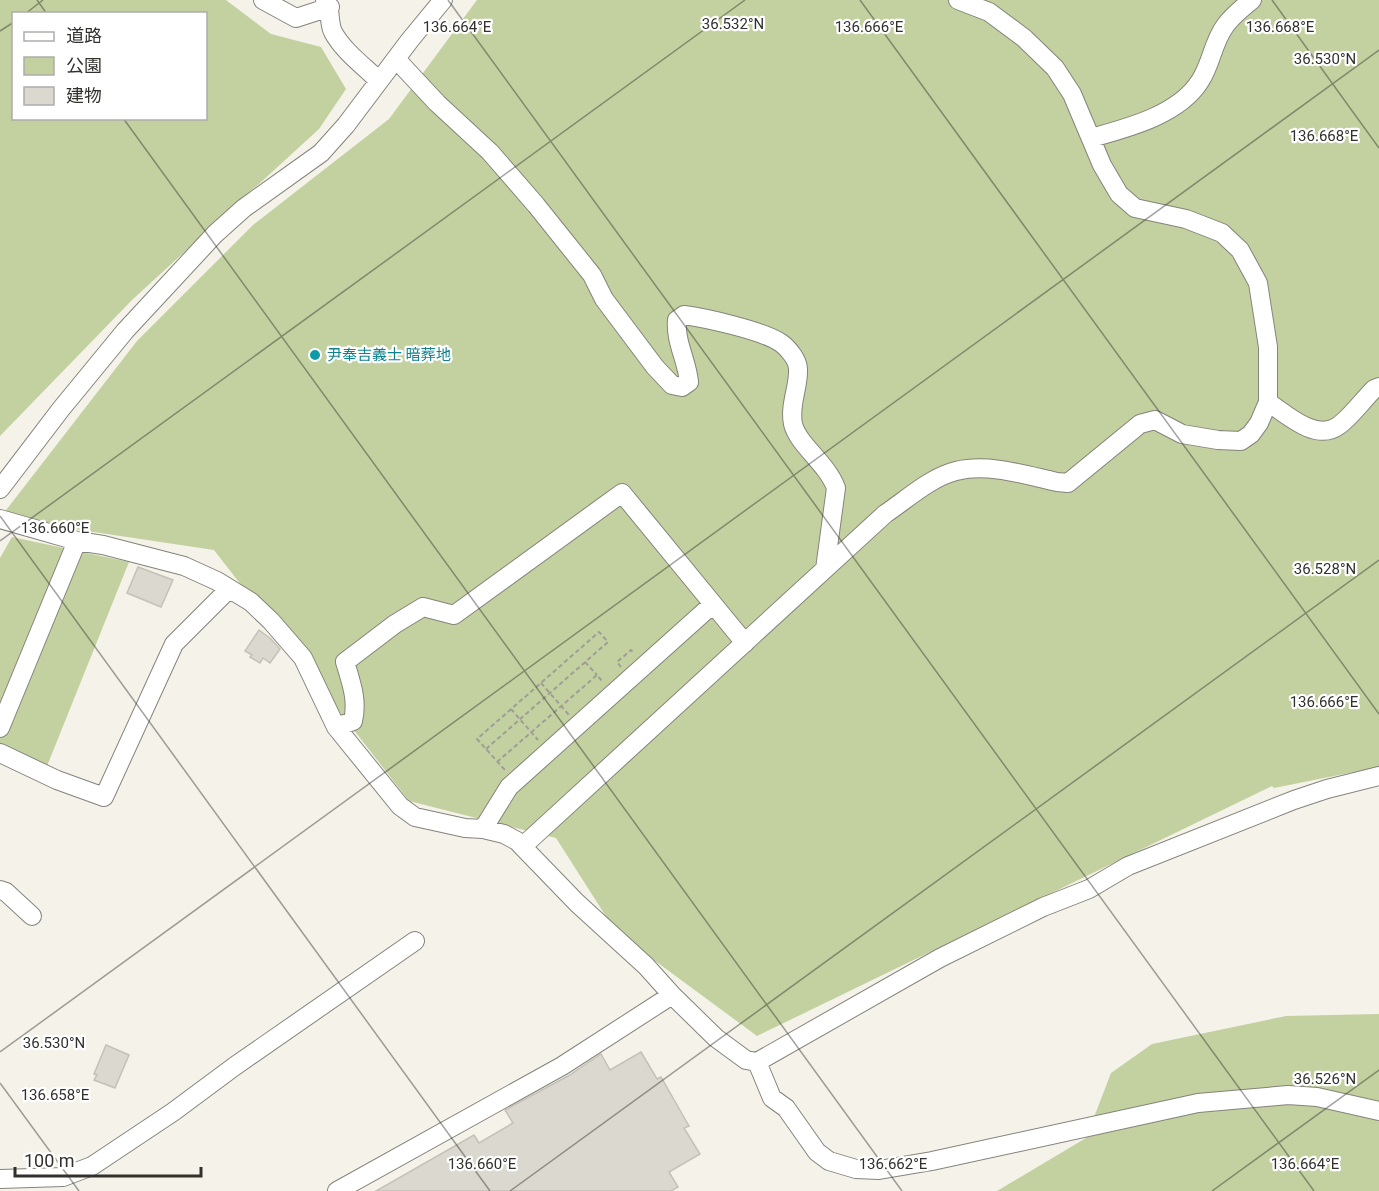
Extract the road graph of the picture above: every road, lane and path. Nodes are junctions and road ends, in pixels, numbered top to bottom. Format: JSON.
{"nodes":[{"id":1,"x":263,"y":0,"type":"edge"},
{"id":2,"x":443,"y":0,"type":"edge"},
{"id":3,"x":958,"y":0,"type":"edge"},
{"id":4,"x":1252,"y":0,"type":"edge"},
{"id":5,"x":328,"y":4,"type":"edge"},
{"id":6,"x":396,"y":59,"type":"junction"},
{"id":7,"x":380,"y":81,"type":"junction"},
{"id":8,"x":1091,"y":138,"type":"junction"},
{"id":9,"x":1379,"y":387,"type":"edge"},
{"id":10,"x":1268,"y":402,"type":"junction"},
{"id":11,"x":0,"y":489,"type":"edge"},
{"id":12,"x":0,"y":519,"type":"edge"},
{"id":13,"x":77,"y":541,"type":"junction"},
{"id":14,"x":825,"y":569,"type":"junction"},
{"id":15,"x":229,"y":589,"type":"junction"},
{"id":16,"x":713,"y":604,"type":"junction"},
{"id":17,"x":745,"y":643,"type":"junction"},
{"id":18,"x":585,"y":662,"type":"junction"},
{"id":19,"x":597,"y":675,"type":"junction"},
{"id":20,"x":541,"y":683,"type":"junction"},
{"id":21,"x":550,"y":693,"type":"junction"},
{"id":22,"x":613,"y":693,"type":"junction"},
{"id":23,"x":561,"y":706,"type":"junction"},
{"id":24,"x":511,"y":709,"type":"junction"},
{"id":25,"x":520,"y":719,"type":"junction"},
{"id":26,"x":577,"y":725,"type":"junction"},
{"id":27,"x":336,"y":727,"type":"junction"},
{"id":28,"x":0,"y":728,"type":"edge"},
{"id":29,"x":531,"y":732,"type":"junction"},
{"id":30,"x":486,"y":749,"type":"junction"},
{"id":31,"x":548,"y":751,"type":"junction"},
{"id":32,"x":0,"y":753,"type":"edge"},
{"id":33,"x":497,"y":762,"type":"junction"},
{"id":34,"x":1379,"y":776,"type":"edge"},
{"id":35,"x":514,"y":782,"type":"junction"},
{"id":36,"x":483,"y":829,"type":"junction"},
{"id":37,"x":523,"y":846,"type":"junction"},
{"id":38,"x":0,"y":890,"type":"edge"},
{"id":39,"x":33,"y":916,"type":"dead end"},
{"id":40,"x":415,"y":941,"type":"dead end"},
{"id":41,"x":672,"y":995,"type":"junction"},
{"id":42,"x":757,"y":1062,"type":"junction"},
{"id":43,"x":1379,"y":1111,"type":"edge"},
{"id":44,"x":0,"y":1179,"type":"edge"},
{"id":45,"x":337,"y":1191,"type":"edge"}],
"edges":[{"from":1,"to":5,"type":"street"},
{"from":2,"to":6,"type":"street"},
{"from":3,"to":8,"type":"street"},
{"from":4,"to":8,"type":"street"},
{"from":5,"to":7,"type":"street"},
{"from":6,"to":7,"type":"street"},
{"from":6,"to":14,"type":"street"},
{"from":7,"to":11,"type":"street"},
{"from":8,"to":10,"type":"street"},
{"from":9,"to":10,"type":"street"},
{"from":10,"to":14,"type":"street"},
{"from":12,"to":13,"type":"street"},
{"from":13,"to":15,"type":"street"},
{"from":13,"to":28,"type":"street"},
{"from":14,"to":17,"type":"street"},
{"from":15,"to":27,"type":"street"},
{"from":15,"to":32,"type":"street"},
{"from":16,"to":17,"type":"street"},
{"from":16,"to":22,"type":"street"},
{"from":16,"to":27,"type":"street"},
{"from":17,"to":37,"type":"street"},
{"from":18,"to":19,"type":"path"},
{"from":18,"to":20,"type":"path"},
{"from":18,"to":21,"type":"path"},
{"from":19,"to":22,"type":"path"},
{"from":19,"to":23,"type":"path"},
{"from":20,"to":21,"type":"path"},
{"from":20,"to":24,"type":"path"},
{"from":21,"to":23,"type":"path"},
{"from":21,"to":25,"type":"path"},
{"from":22,"to":26,"type":"street"},
{"from":23,"to":26,"type":"path"},
{"from":23,"to":29,"type":"path"},
{"from":24,"to":25,"type":"path"},
{"from":24,"to":30,"type":"path"},
{"from":25,"to":29,"type":"path"},
{"from":25,"to":30,"type":"path"},
{"from":26,"to":31,"type":"street"},
{"from":27,"to":36,"type":"street"},
{"from":29,"to":31,"type":"path"},
{"from":29,"to":33,"type":"path"},
{"from":30,"to":33,"type":"path"},
{"from":31,"to":35,"type":"street"},
{"from":33,"to":35,"type":"path"},
{"from":34,"to":42,"type":"street"},
{"from":35,"to":36,"type":"street"},
{"from":36,"to":37,"type":"street"},
{"from":37,"to":41,"type":"street"},
{"from":38,"to":39,"type":"street"},
{"from":40,"to":44,"type":"street"},
{"from":41,"to":42,"type":"street"},
{"from":41,"to":45,"type":"street"},
{"from":42,"to":43,"type":"street"}]}
